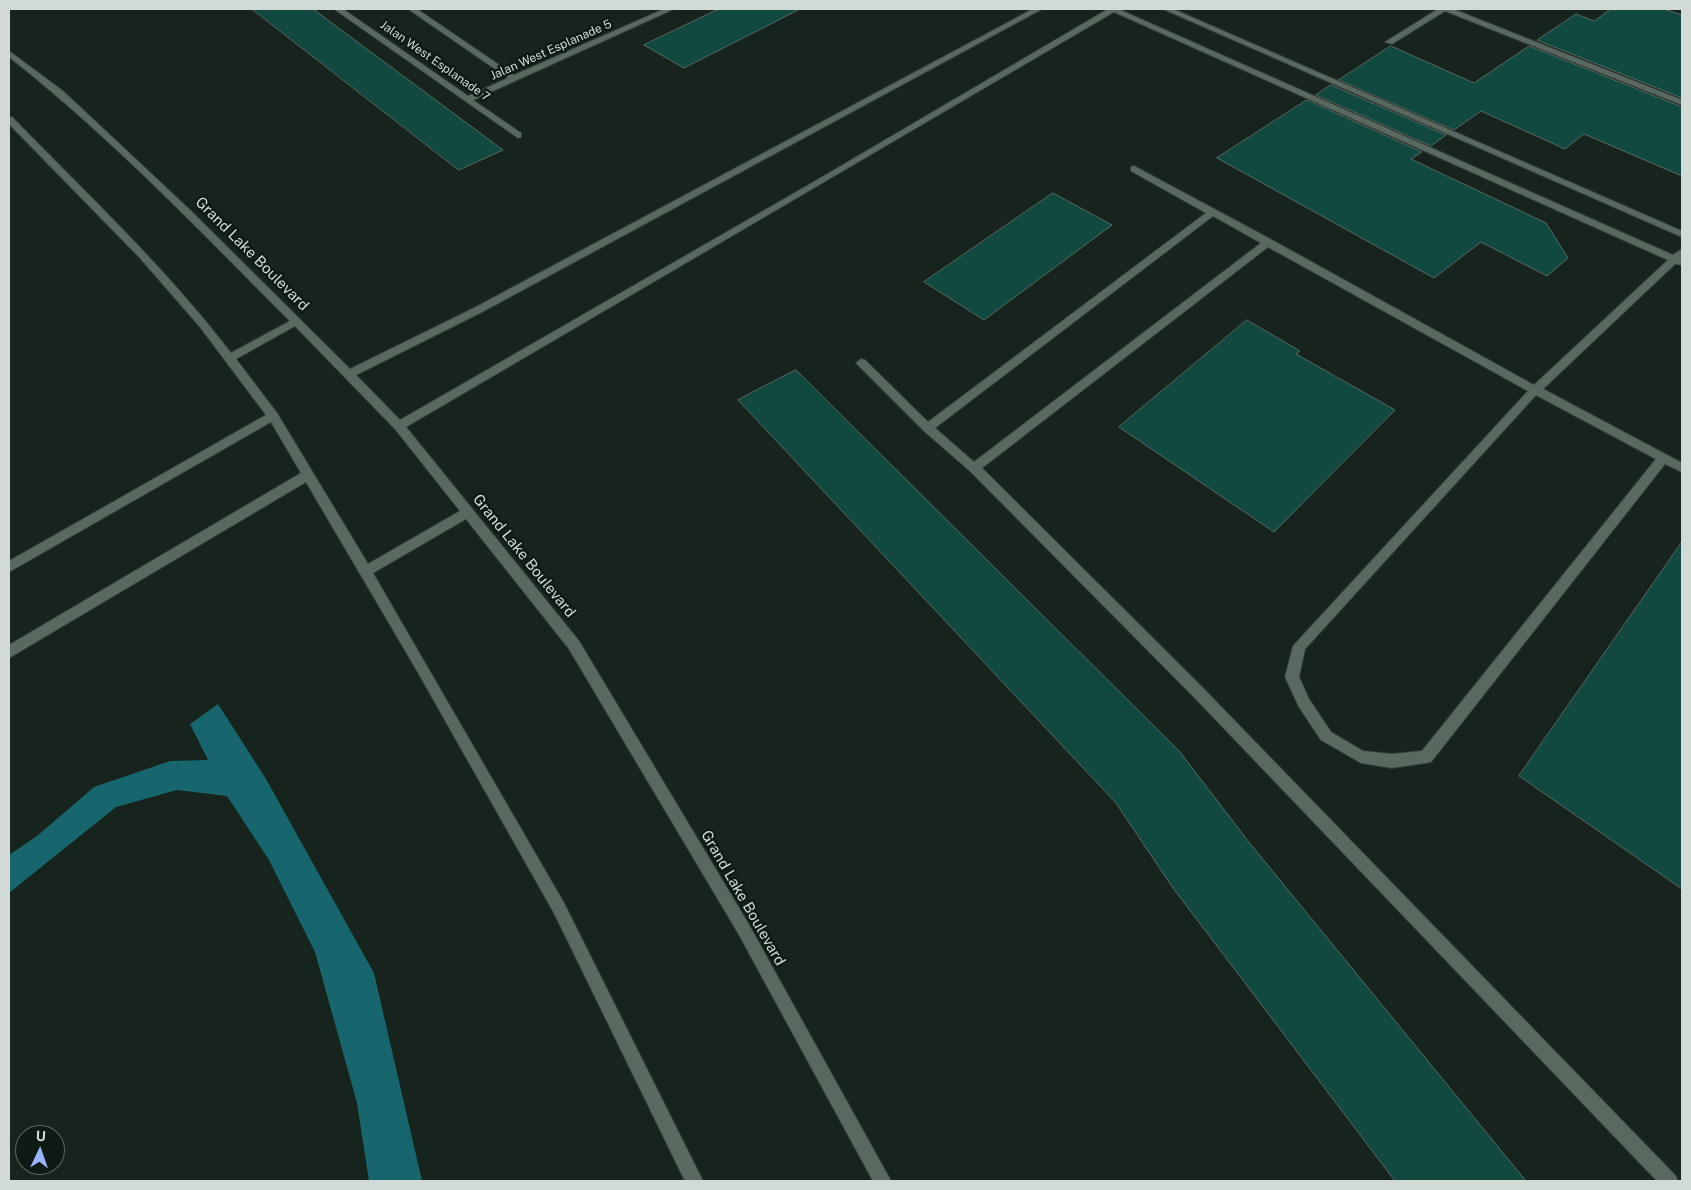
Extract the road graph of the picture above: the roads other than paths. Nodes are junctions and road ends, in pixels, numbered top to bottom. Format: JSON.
{"nodes":[{"id":1,"x":338,"y":9,"type":"edge"},
{"id":2,"x":412,"y":9,"type":"edge"},
{"id":3,"x":670,"y":9,"type":"edge"},
{"id":4,"x":1038,"y":9,"type":"edge"},
{"id":5,"x":1113,"y":9,"type":"edge"},
{"id":6,"x":1167,"y":9,"type":"edge"},
{"id":7,"x":1442,"y":9,"type":"edge"},
{"id":8,"x":1447,"y":9,"type":"edge"},
{"id":9,"x":1389,"y":42,"type":"dead end"},
{"id":10,"x":9,"y":53,"type":"edge"},
{"id":11,"x":514,"y":79,"type":"junction"},
{"id":12,"x":468,"y":99,"type":"junction"},
{"id":13,"x":1682,"y":103,"type":"edge"},
{"id":14,"x":9,"y":119,"type":"edge"},
{"id":15,"x":518,"y":135,"type":"dead end"},
{"id":16,"x":1134,"y":168,"type":"dead end"},
{"id":17,"x":1213,"y":212,"type":"junction"},
{"id":18,"x":1682,"y":234,"type":"edge"},
{"id":19,"x":1269,"y":242,"type":"junction"},
{"id":20,"x":1679,"y":258,"type":"edge"},
{"id":21,"x":297,"y":321,"type":"junction"},
{"id":22,"x":230,"y":358,"type":"junction"},
{"id":23,"x":861,"y":363,"type":"dead end"},
{"id":24,"x":349,"y":374,"type":"junction"},
{"id":25,"x":1535,"y":390,"type":"junction"},
{"id":26,"x":273,"y":416,"type":"junction"},
{"id":27,"x":399,"y":426,"type":"junction"},
{"id":28,"x":928,"y":428,"type":"junction"},
{"id":29,"x":1663,"y":458,"type":"junction"},
{"id":30,"x":974,"y":468,"type":"junction"},
{"id":31,"x":1682,"y":468,"type":"edge"},
{"id":32,"x":308,"y":475,"type":"junction"},
{"id":33,"x":468,"y":512,"type":"junction"},
{"id":34,"x":9,"y":567,"type":"edge"},
{"id":35,"x":365,"y":572,"type":"junction"},
{"id":36,"x":9,"y":652,"type":"edge"},
{"id":37,"x":694,"y":1181,"type":"edge"},
{"id":38,"x":882,"y":1181,"type":"edge"},
{"id":39,"x":1670,"y":1181,"type":"edge"}],
"edges":[{"from":1,"to":12,"type":"street","name":"Jalan West Esplanade 7"},
{"from":2,"to":11,"type":"street"},
{"from":3,"to":11,"type":"street","name":"Jalan West Esplanade 5"},
{"from":4,"to":24,"type":"street"},
{"from":5,"to":20,"type":"street"},
{"from":5,"to":27,"type":"street"},
{"from":6,"to":18,"type":"street"},
{"from":7,"to":9,"type":"street"},
{"from":8,"to":13,"type":"street"},
{"from":10,"to":21,"type":"street","name":"Grand Lake Boulevard"},
{"from":11,"to":12,"type":"street","name":"Jalan West Esplanade 5"},
{"from":12,"to":15,"type":"street","name":"Jalan West Esplanade 7"},
{"from":14,"to":22,"type":"street"},
{"from":16,"to":17,"type":"street"},
{"from":17,"to":19,"type":"street"},
{"from":17,"to":28,"type":"street"},
{"from":19,"to":25,"type":"street"},
{"from":19,"to":30,"type":"street"},
{"from":20,"to":25,"type":"street"},
{"from":21,"to":22,"type":"street"},
{"from":21,"to":24,"type":"street","name":"Grand Lake Boulevard"},
{"from":22,"to":26,"type":"street"},
{"from":23,"to":28,"type":"street"},
{"from":24,"to":27,"type":"street","name":"Grand Lake Boulevard"},
{"from":25,"to":29,"type":"street"},
{"from":25,"to":29,"type":"street"},
{"from":26,"to":32,"type":"street"},
{"from":26,"to":34,"type":"street"},
{"from":27,"to":33,"type":"street","name":"Grand Lake Boulevard"},
{"from":28,"to":30,"type":"street"},
{"from":29,"to":31,"type":"street"},
{"from":30,"to":39,"type":"street"},
{"from":32,"to":35,"type":"street"},
{"from":32,"to":36,"type":"street"},
{"from":33,"to":35,"type":"street"},
{"from":33,"to":38,"type":"street","name":"Grand Lake Boulevard"},
{"from":35,"to":37,"type":"street"}]}
